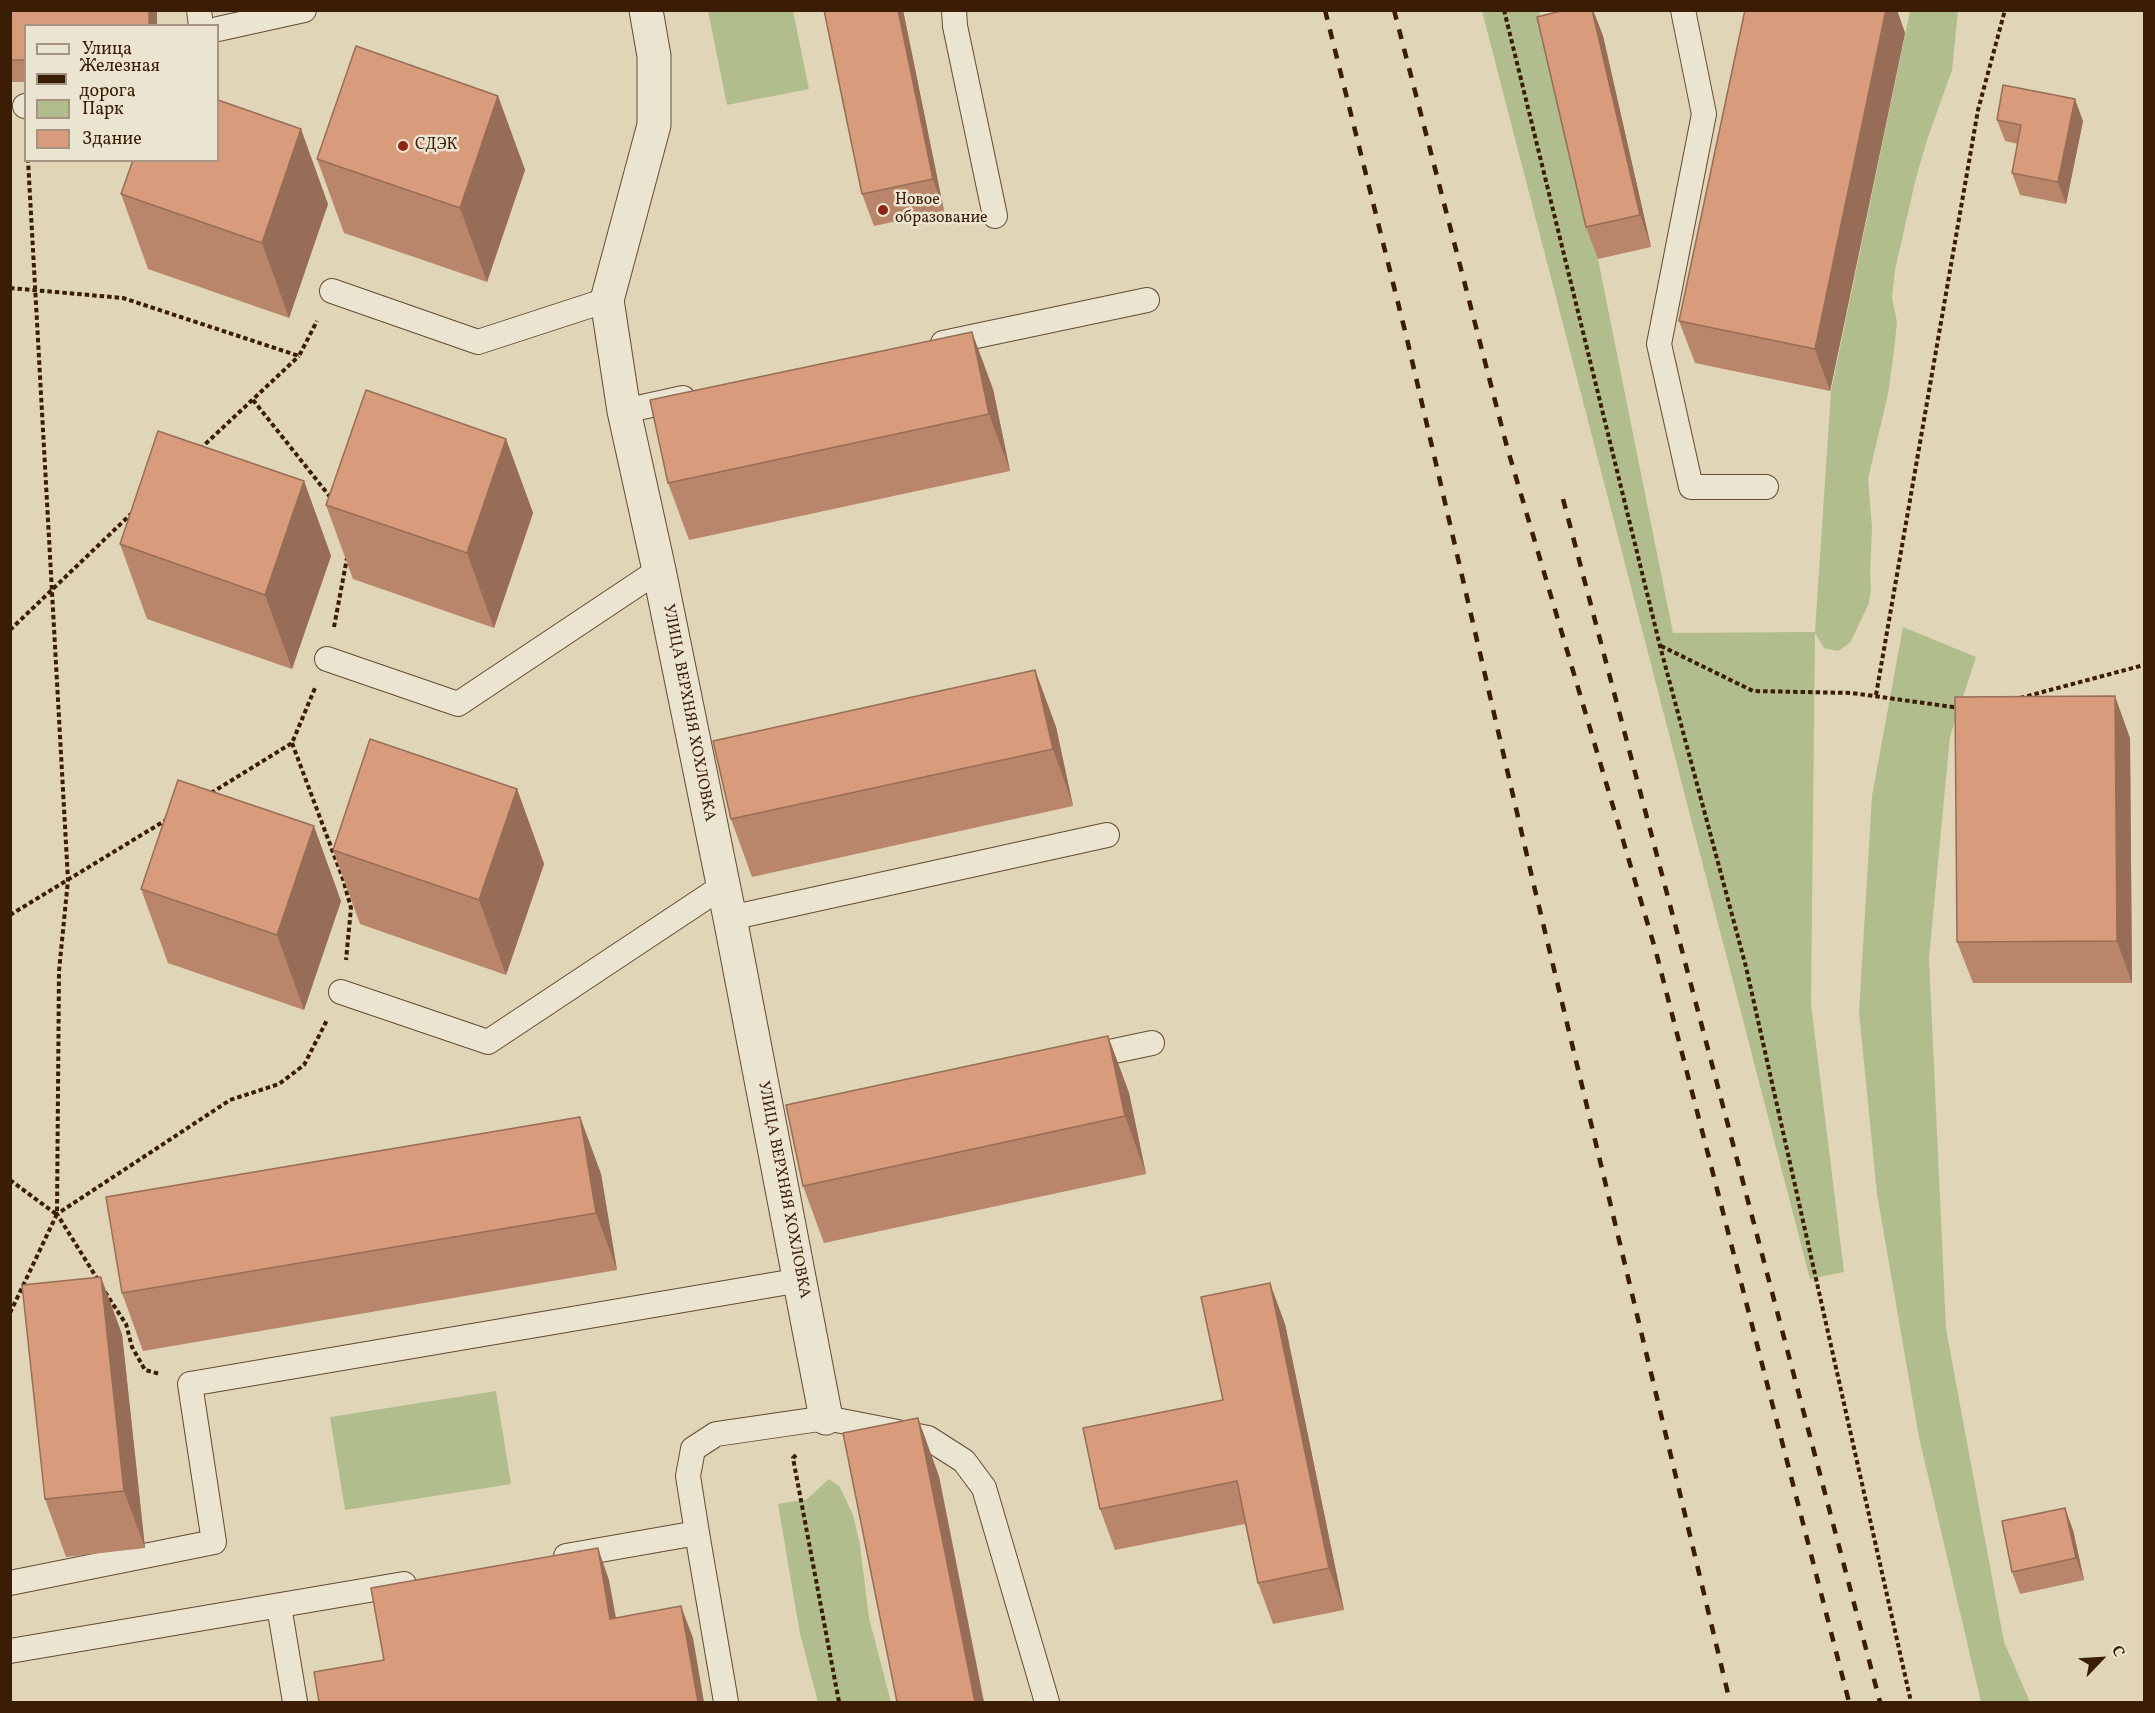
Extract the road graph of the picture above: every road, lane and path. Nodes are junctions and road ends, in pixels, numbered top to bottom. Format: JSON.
{"nodes":[{"id":1,"x":304,"y":10,"type":"edge"},
{"id":2,"x":646,"y":10,"type":"edge"},
{"id":3,"x":954,"y":10,"type":"edge"},
{"id":4,"x":1504,"y":10,"type":"edge"},
{"id":5,"x":1683,"y":10,"type":"edge"},
{"id":6,"x":2006,"y":10,"type":"edge"},
{"id":7,"x":219,"y":29,"type":"edge"},
{"id":8,"x":28,"y":162,"type":"edge"},
{"id":9,"x":995,"y":216,"type":"dead end"},
{"id":10,"x":10,"y":288,"type":"edge"},
{"id":11,"x":34,"y":290,"type":"junction"},
{"id":12,"x":332,"y":291,"type":"joint"},
{"id":13,"x":607,"y":300,"type":"junction"},
{"id":14,"x":1147,"y":300,"type":"dead end"},
{"id":15,"x":926,"y":347,"type":"edge"},
{"id":16,"x":299,"y":356,"type":"junction"},
{"id":17,"x":705,"y":394,"type":"edge"},
{"id":18,"x":253,"y":400,"type":"junction"},
{"id":19,"x":624,"y":411,"type":"junction"},
{"id":20,"x":194,"y":455,"type":"edge"},
{"id":21,"x":1767,"y":488,"type":"dead end"},
{"id":22,"x":333,"y":508,"type":"edge"},
{"id":23,"x":135,"y":511,"type":"edge"},
{"id":24,"x":345,"y":549,"type":"edge"},
{"id":25,"x":659,"y":570,"type":"junction"},
{"id":26,"x":51,"y":590,"type":"junction"},
{"id":27,"x":10,"y":630,"type":"edge"},
{"id":28,"x":1660,"y":646,"type":"junction"},
{"id":29,"x":327,"y":659,"type":"junction"},
{"id":30,"x":2145,"y":665,"type":"edge"},
{"id":31,"x":1876,"y":696,"type":"junction"},
{"id":32,"x":2019,"y":698,"type":"edge"},
{"id":33,"x":1963,"y":708,"type":"edge"},
{"id":34,"x":292,"y":743,"type":"junction"},
{"id":35,"x":211,"y":793,"type":"edge"},
{"id":36,"x":170,"y":818,"type":"edge"},
{"id":37,"x":1107,"y":835,"type":"dead end"},
{"id":38,"x":68,"y":880,"type":"junction"},
{"id":39,"x":723,"y":886,"type":"junction"},
{"id":40,"x":10,"y":915,"type":"edge"},
{"id":41,"x":730,"y":918,"type":"junction"},
{"id":42,"x":341,"y":992,"type":"junction"},
{"id":43,"x":1152,"y":1043,"type":"dead end"},
{"id":44,"x":1059,"y":1063,"type":"edge"},
{"id":45,"x":10,"y":1180,"type":"edge"},
{"id":46,"x":57,"y":1214,"type":"junction"},
{"id":47,"x":801,"y":1280,"type":"junction"},
{"id":48,"x":10,"y":1313,"type":"edge"},
{"id":49,"x":190,"y":1384,"type":"junction"},
{"id":50,"x":826,"y":1418,"type":"junction"},
{"id":51,"x":697,"y":1533,"type":"junction"},
{"id":52,"x":546,"y":1559,"type":"edge"},
{"id":53,"x":430,"y":1579,"type":"edge"},
{"id":54,"x":10,"y":1583,"type":"edge"},
{"id":55,"x":279,"y":1606,"type":"junction"},
{"id":56,"x":10,"y":1651,"type":"edge"},
{"id":57,"x":295,"y":1702,"type":"edge"},
{"id":58,"x":726,"y":1702,"type":"edge"},
{"id":59,"x":839,"y":1702,"type":"edge"},
{"id":60,"x":1047,"y":1702,"type":"edge"},
{"id":61,"x":1911,"y":1702,"type":"edge"}],
"edges":[{"from":1,"to":7,"type":"lane"},
{"from":2,"to":13,"type":"street","name":"УЛИЦА ВЕРХНЯЯ ХОХЛОВКА"},
{"from":3,"to":9,"type":"lane"},
{"from":4,"to":28,"type":"path"},
{"from":5,"to":21,"type":"lane"},
{"from":6,"to":31,"type":"path"},
{"from":8,"to":11,"type":"path"},
{"from":10,"to":11,"type":"path"},
{"from":11,"to":16,"type":"path"},
{"from":11,"to":26,"type":"path"},
{"from":12,"to":13,"type":"lane"},
{"from":12,"to":16,"type":"path"},
{"from":13,"to":19,"type":"street","name":"УЛИЦА ВЕРХНЯЯ ХОХЛОВКА"},
{"from":14,"to":15,"type":"lane"},
{"from":16,"to":18,"type":"path"},
{"from":17,"to":19,"type":"lane"},
{"from":18,"to":20,"type":"path"},
{"from":18,"to":22,"type":"path"},
{"from":19,"to":25,"type":"street","name":"УЛИЦА ВЕРХНЯЯ ХОХЛОВКА"},
{"from":23,"to":26,"type":"path"},
{"from":24,"to":29,"type":"path"},
{"from":25,"to":29,"type":"lane"},
{"from":25,"to":39,"type":"street","name":"УЛИЦА ВЕРХНЯЯ ХОХЛОВКА"},
{"from":26,"to":27,"type":"path"},
{"from":26,"to":38,"type":"path"},
{"from":28,"to":31,"type":"path"},
{"from":28,"to":61,"type":"path"},
{"from":29,"to":34,"type":"path"},
{"from":30,"to":32,"type":"path"},
{"from":31,"to":33,"type":"path"},
{"from":34,"to":35,"type":"path"},
{"from":34,"to":42,"type":"path"},
{"from":36,"to":38,"type":"path"},
{"from":37,"to":41,"type":"lane"},
{"from":38,"to":40,"type":"path"},
{"from":38,"to":46,"type":"path"},
{"from":39,"to":41,"type":"street","name":"УЛИЦА ВЕРХНЯЯ ХОХЛОВКА"},
{"from":39,"to":42,"type":"lane"},
{"from":41,"to":47,"type":"street","name":"УЛИЦА ВЕРХНЯЯ ХОХЛОВКА"},
{"from":42,"to":46,"type":"path"},
{"from":43,"to":44,"type":"lane"},
{"from":45,"to":46,"type":"path"},
{"from":46,"to":48,"type":"path"},
{"from":46,"to":49,"type":"path"},
{"from":47,"to":49,"type":"lane"},
{"from":47,"to":50,"type":"street","name":"УЛИЦА ВЕРХНЯЯ ХОХЛОВКА"},
{"from":49,"to":54,"type":"lane"},
{"from":50,"to":51,"type":"lane"},
{"from":50,"to":59,"type":"path"},
{"from":50,"to":60,"type":"lane"},
{"from":51,"to":52,"type":"lane"},
{"from":51,"to":58,"type":"lane"},
{"from":53,"to":55,"type":"lane"},
{"from":55,"to":56,"type":"lane"},
{"from":55,"to":57,"type":"lane"}]}
